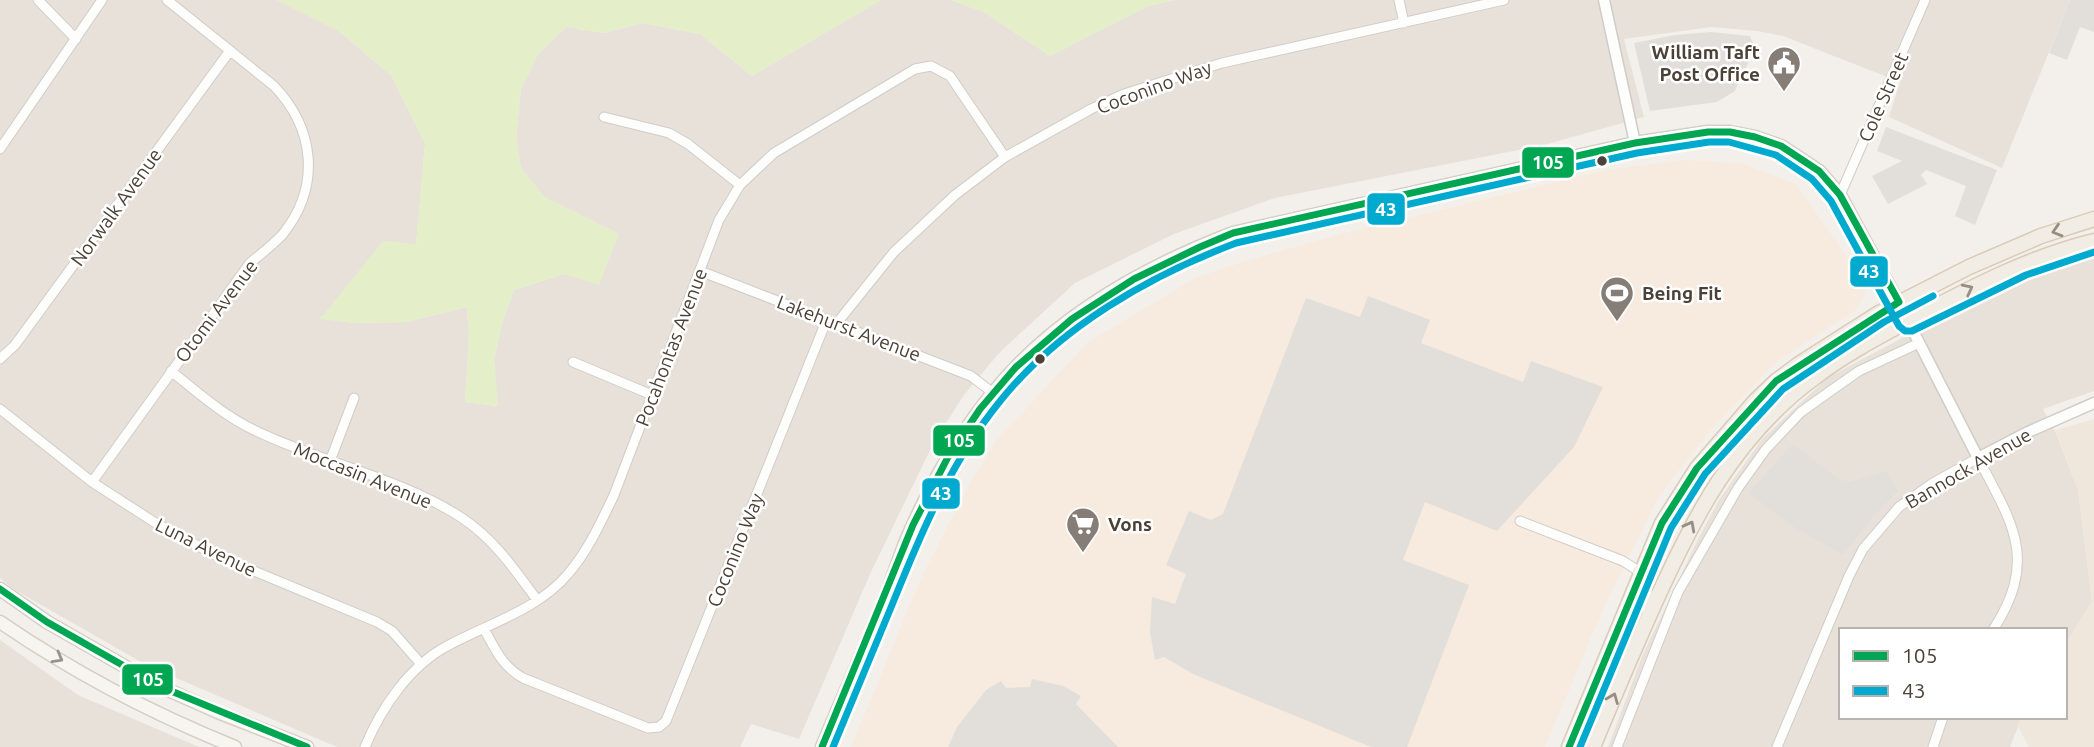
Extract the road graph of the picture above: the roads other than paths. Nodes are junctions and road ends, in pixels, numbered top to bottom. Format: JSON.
{"nodes":[{"id":1,"x":38,"y":0,"type":"edge"},
{"id":2,"x":102,"y":0,"type":"edge"},
{"id":3,"x":167,"y":0,"type":"edge"},
{"id":4,"x":1399,"y":0,"type":"edge"},
{"id":5,"x":1504,"y":0,"type":"edge"},
{"id":6,"x":1604,"y":0,"type":"edge"},
{"id":7,"x":1925,"y":0,"type":"edge"},
{"id":8,"x":1404,"y":23,"type":"junction"},
{"id":9,"x":76,"y":39,"type":"junction"},
{"id":10,"x":229,"y":52,"type":"junction"},
{"id":11,"x":604,"y":117,"type":"dead end"},
{"id":12,"x":1635,"y":143,"type":"junction"},
{"id":13,"x":0,"y":149,"type":"edge"},
{"id":14,"x":1005,"y":158,"type":"junction"},
{"id":15,"x":740,"y":185,"type":"junction"},
{"id":16,"x":1840,"y":195,"type":"junction"},
{"id":17,"x":2094,"y":219,"type":"edge"},
{"id":18,"x":2094,"y":241,"type":"edge"},
{"id":19,"x":700,"y":271,"type":"junction"},
{"id":20,"x":1899,"y":302,"type":"junction"},
{"id":21,"x":827,"y":319,"type":"junction"},
{"id":22,"x":1908,"y":321,"type":"junction"},
{"id":23,"x":837,"y":323,"type":"junction"},
{"id":24,"x":1917,"y":344,"type":"junction"},
{"id":25,"x":0,"y":359,"type":"edge"},
{"id":26,"x":573,"y":362,"type":"dead end"},
{"id":27,"x":171,"y":371,"type":"junction"},
{"id":28,"x":993,"y":393,"type":"junction"},
{"id":29,"x":652,"y":395,"type":"junction"},
{"id":30,"x":354,"y":398,"type":"dead end"},
{"id":31,"x":2094,"y":404,"type":"edge"},
{"id":32,"x":0,"y":409,"type":"edge"},
{"id":33,"x":1978,"y":458,"type":"junction"},
{"id":34,"x":330,"y":461,"type":"junction"},
{"id":35,"x":92,"y":482,"type":"junction"},
{"id":36,"x":1520,"y":521,"type":"dead end"},
{"id":37,"x":1640,"y":572,"type":"junction"},
{"id":38,"x":0,"y":589,"type":"edge"},
{"id":39,"x":537,"y":600,"type":"junction"},
{"id":40,"x":1650,"y":614,"type":"junction"},
{"id":41,"x":0,"y":622,"type":"edge"},
{"id":42,"x":1994,"y":628,"type":"edge"},
{"id":43,"x":484,"y":629,"type":"junction"},
{"id":44,"x":421,"y":664,"type":"junction"},
{"id":45,"x":1942,"y":719,"type":"edge"},
{"id":46,"x":235,"y":747,"type":"edge"},
{"id":47,"x":307,"y":747,"type":"edge"},
{"id":48,"x":365,"y":747,"type":"edge"},
{"id":49,"x":822,"y":747,"type":"edge"},
{"id":50,"x":1569,"y":747,"type":"edge"},
{"id":51,"x":1593,"y":747,"type":"edge"},
{"id":52,"x":1617,"y":747,"type":"edge"},
{"id":53,"x":1777,"y":747,"type":"edge"},
{"id":54,"x":1933,"y":747,"type":"edge"}],
"edges":[{"from":1,"to":9,"type":"street"},
{"from":2,"to":9,"type":"street"},
{"from":3,"to":10,"type":"street","name":"Otomi Avenue"},
{"from":4,"to":8,"type":"street"},
{"from":5,"to":8,"type":"street","name":"Coconino Way"},
{"from":6,"to":12,"type":"street"},
{"from":7,"to":16,"type":"street","name":"Cole Street"},
{"from":8,"to":14,"type":"street","name":"Coconino Way"},
{"from":9,"to":13,"type":"street"},
{"from":10,"to":25,"type":"street","name":"Norwalk Avenue"},
{"from":10,"to":27,"type":"street","name":"Otomi Avenue"},
{"from":11,"to":15,"type":"street"},
{"from":12,"to":16,"type":"main road"},
{"from":12,"to":28,"type":"main road"},
{"from":14,"to":15,"type":"street","name":"Pocahontas Avenue"},
{"from":14,"to":23,"type":"street","name":"Coconino Way"},
{"from":15,"to":19,"type":"street","name":"Pocahontas Avenue"},
{"from":16,"to":20,"type":"main road"},
{"from":17,"to":20,"type":"main road","one_way":true},
{"from":22,"to":18,"type":"main road","one_way":true},
{"from":19,"to":21,"type":"street","name":"Lakehurst Avenue"},
{"from":19,"to":29,"type":"street","name":"Pocahontas Avenue"},
{"from":20,"to":22,"type":"main road"},
{"from":20,"to":37,"type":"main road"},
{"from":21,"to":23,"type":"street","name":"Lakehurst Avenue"},
{"from":21,"to":43,"type":"street","name":"Coconino Way"},
{"from":22,"to":24,"type":"street"},
{"from":40,"to":22,"type":"main road","one_way":true},
{"from":23,"to":28,"type":"street","name":"Lakehurst Avenue"},
{"from":24,"to":33,"type":"street"},
{"from":24,"to":52,"type":"street"},
{"from":26,"to":29,"type":"street"},
{"from":27,"to":34,"type":"street","name":"Moccasin Avenue"},
{"from":27,"to":35,"type":"street","name":"Otomi Avenue"},
{"from":28,"to":49,"type":"main road"},
{"from":29,"to":39,"type":"street","name":"Pocahontas Avenue"},
{"from":30,"to":34,"type":"street"},
{"from":31,"to":33,"type":"street","name":"Bannock Avenue"},
{"from":32,"to":35,"type":"street","name":"Luna Avenue"},
{"from":33,"to":42,"type":"street"},
{"from":33,"to":53,"type":"street","name":"Bannock Avenue"},
{"from":34,"to":39,"type":"street","name":"Moccasin Avenue"},
{"from":35,"to":44,"type":"street","name":"Luna Avenue"},
{"from":36,"to":37,"type":"street"},
{"from":37,"to":40,"type":"main road"},
{"from":37,"to":50,"type":"main road"},
{"from":38,"to":47,"type":"main road"},
{"from":39,"to":43,"type":"street","name":"Pocahontas Avenue"},
{"from":51,"to":40,"type":"main road","one_way":true},
{"from":41,"to":46,"type":"main road","one_way":true},
{"from":43,"to":44,"type":"street","name":"Pocahontas Avenue"},
{"from":44,"to":48,"type":"street","name":"Pocahontas Avenue"},
{"from":45,"to":54,"type":"street"}]}
